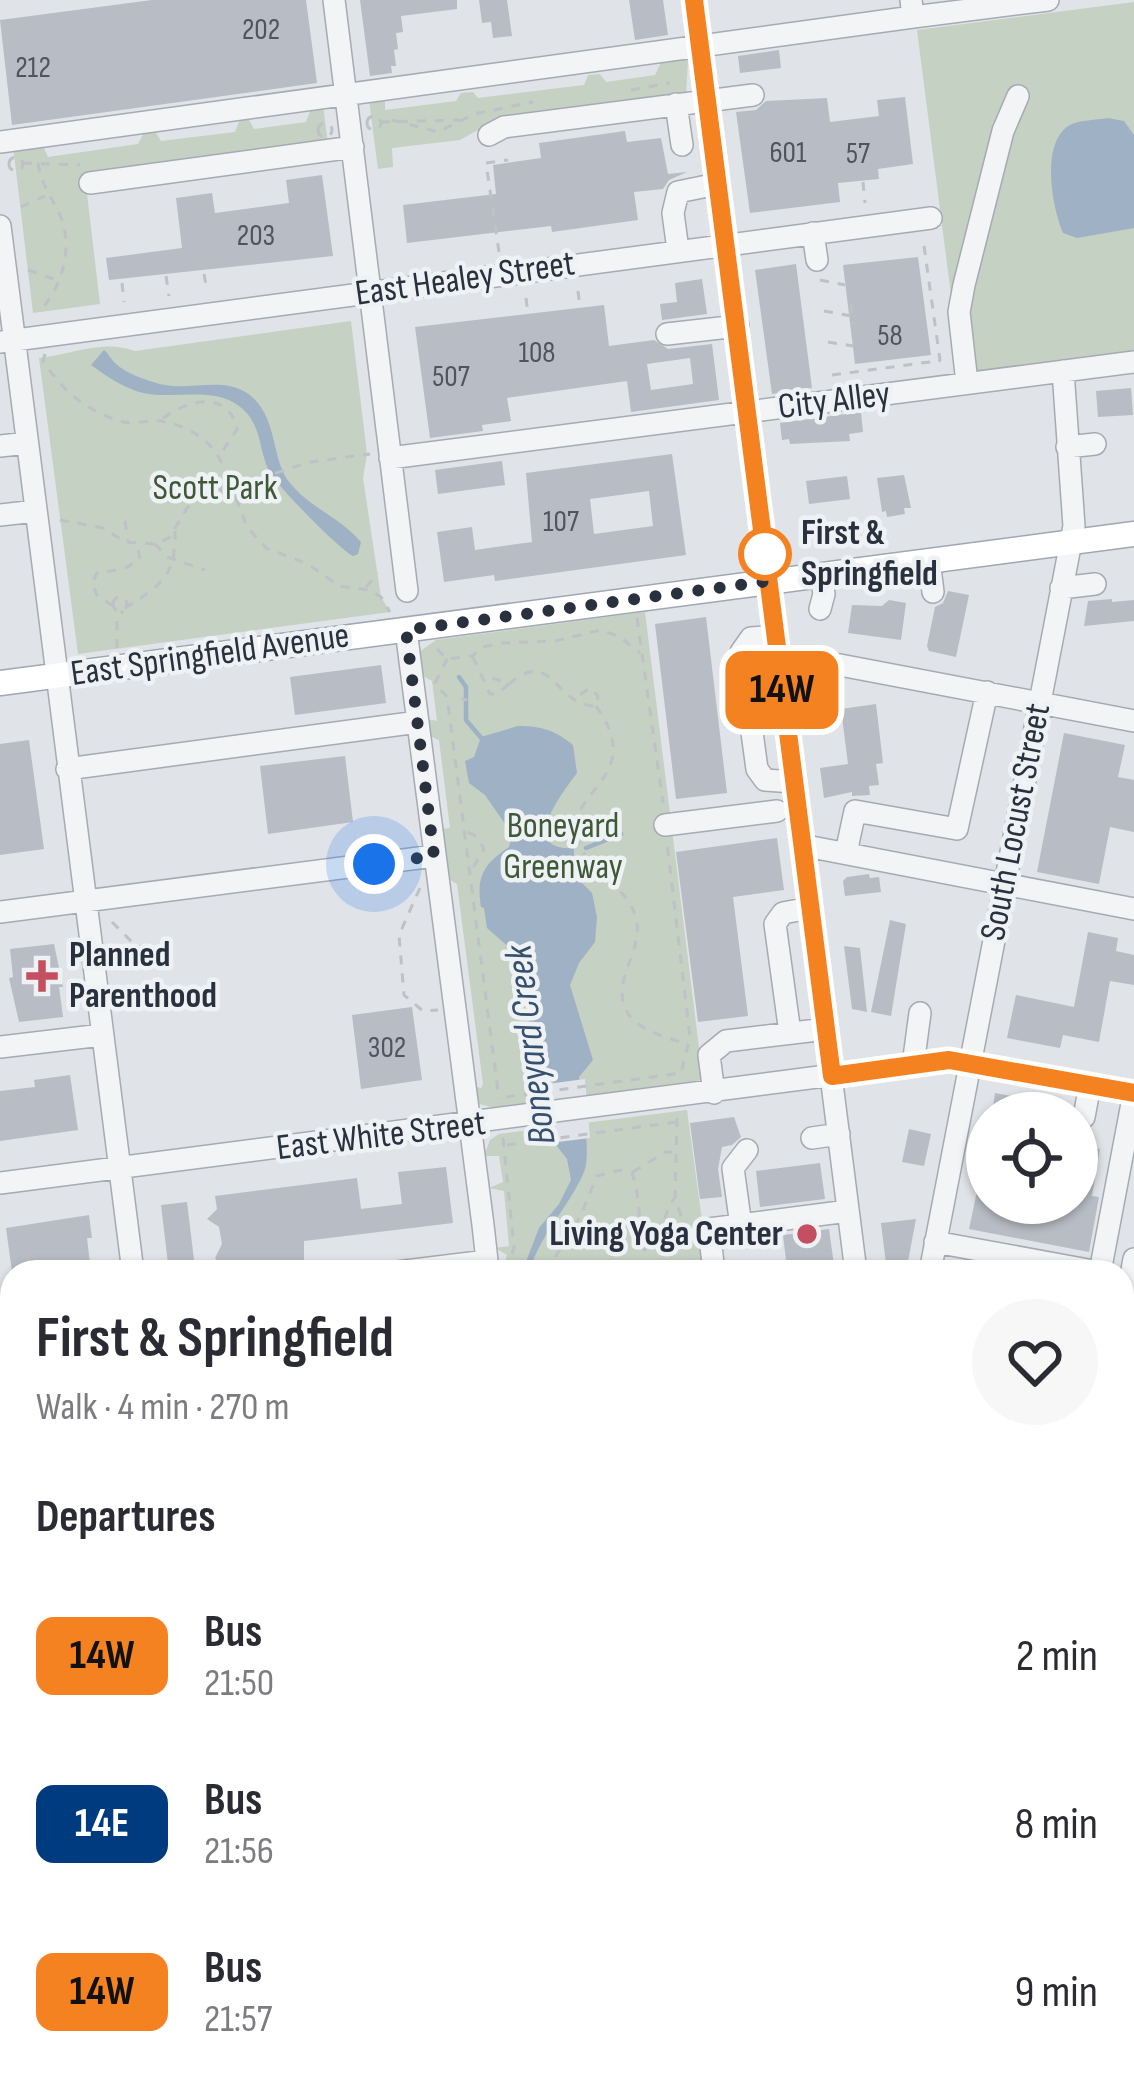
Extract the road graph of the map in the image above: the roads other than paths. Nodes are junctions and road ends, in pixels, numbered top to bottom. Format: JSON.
{"nodes":[{"id":1,"x":334,"y":0,"type":"edge"},
{"id":2,"x":694,"y":0,"type":"edge"},
{"id":3,"x":1033,"y":1,"type":"edge"},
{"id":4,"x":912,"y":9,"type":"edge"},
{"id":5,"x":699,"y":46,"type":"junction"},
{"id":6,"x":346,"y":95,"type":"junction"},
{"id":7,"x":753,"y":95,"type":"dead end"},
{"id":8,"x":1018,"y":96,"type":"dead end"},
{"id":9,"x":675,"y":97,"type":"junction"},
{"id":10,"x":706,"y":100,"type":"junction"},
{"id":11,"x":489,"y":135,"type":"dead end"},
{"id":12,"x":0,"y":142,"type":"edge"},
{"id":13,"x":682,"y":145,"type":"dead end"},
{"id":14,"x":353,"y":148,"type":"junction"},
{"id":15,"x":90,"y":183,"type":"dead end"},
{"id":16,"x":717,"y":184,"type":"junction"},
{"id":17,"x":931,"y":218,"type":"dead end"},
{"id":18,"x":0,"y":226,"type":"edge"},
{"id":19,"x":813,"y":233,"type":"junction"},
{"id":20,"x":727,"y":244,"type":"junction"},
{"id":21,"x":678,"y":250,"type":"junction"},
{"id":22,"x":818,"y":270,"type":"road end"},
{"id":23,"x":371,"y":292,"type":"junction"},
{"id":24,"x":738,"y":326,"type":"junction"},
{"id":25,"x":667,"y":334,"type":"dead end"},
{"id":26,"x":7,"y":341,"type":"edge"},
{"id":27,"x":1134,"y":362,"type":"edge"},
{"id":28,"x":1063,"y":371,"type":"junction"},
{"id":29,"x":967,"y":383,"type":"junction"},
{"id":30,"x":747,"y":412,"type":"junction"},
{"id":31,"x":27,"y":443,"type":"junction"},
{"id":32,"x":1095,"y":444,"type":"dead end"},
{"id":33,"x":0,"y":446,"type":"edge"},
{"id":34,"x":1067,"y":447,"type":"junction"},
{"id":35,"x":390,"y":455,"type":"junction"},
{"id":36,"x":36,"y":511,"type":"junction"},
{"id":37,"x":0,"y":515,"type":"edge"},
{"id":38,"x":1134,"y":534,"type":"edge"},
{"id":39,"x":1071,"y":542,"type":"junction"},
{"id":40,"x":929,"y":560,"type":"junction"},
{"id":41,"x":821,"y":574,"type":"junction"},
{"id":42,"x":769,"y":581,"type":"junction"},
{"id":43,"x":1095,"y":584,"type":"dead end"},
{"id":44,"x":1061,"y":588,"type":"junction"},
{"id":45,"x":407,"y":591,"type":"dead end"},
{"id":46,"x":933,"y":592,"type":"dead end"},
{"id":47,"x":820,"y":609,"type":"dead end"},
{"id":48,"x":398,"y":623,"type":"junction"},
{"id":49,"x":777,"y":647,"type":"junction"},
{"id":50,"x":54,"y":676,"type":"junction"},
{"id":51,"x":0,"y":683,"type":"edge"},
{"id":52,"x":987,"y":692,"type":"junction"},
{"id":53,"x":1038,"y":703,"type":"junction"},
{"id":54,"x":1134,"y":721,"type":"edge"},
{"id":55,"x":418,"y":722,"type":"junction"},
{"id":56,"x":67,"y":769,"type":"junction"},
{"id":57,"x":794,"y":782,"type":"junction"},
{"id":58,"x":777,"y":811,"type":"dead end"},
{"id":59,"x":665,"y":825,"type":"dead end"},
{"id":60,"x":802,"y":845,"type":"junction"},
{"id":61,"x":847,"y":854,"type":"junction"},
{"id":62,"x":434,"y":856,"type":"junction"},
{"id":63,"x":1005,"y":882,"type":"junction"},
{"id":64,"x":86,"y":901,"type":"junction"},
{"id":65,"x":809,"y":908,"type":"junction"},
{"id":66,"x":1134,"y":909,"type":"edge"},
{"id":67,"x":0,"y":912,"type":"edge"},
{"id":68,"x":920,"y":1013,"type":"dead end"},
{"id":69,"x":826,"y":1029,"type":"junction"},
{"id":70,"x":790,"y":1033,"type":"junction"},
{"id":71,"x":102,"y":1035,"type":"junction"},
{"id":72,"x":0,"y":1047,"type":"edge"},
{"id":73,"x":969,"y":1062,"type":"junction"},
{"id":74,"x":913,"y":1065,"type":"junction"},
{"id":75,"x":832,"y":1076,"type":"junction"},
{"id":76,"x":1090,"y":1084,"type":"junction"},
{"id":77,"x":1089,"y":1092,"type":"edge"},
{"id":78,"x":1134,"y":1093,"type":"edge"},
{"id":79,"x":714,"y":1094,"type":"junction"},
{"id":80,"x":471,"y":1125,"type":"junction"},
{"id":81,"x":839,"y":1135,"type":"junction"},
{"id":82,"x":812,"y":1138,"type":"dead end"},
{"id":83,"x":747,"y":1150,"type":"dead end"},
{"id":84,"x":120,"y":1168,"type":"junction"},
{"id":85,"x":0,"y":1183,"type":"edge"},
{"id":86,"x":848,"y":1211,"type":"junction"},
{"id":87,"x":741,"y":1226,"type":"junction"},
{"id":88,"x":935,"y":1242,"type":"junction"},
{"id":89,"x":132,"y":1260,"type":"edge"},
{"id":90,"x":491,"y":1260,"type":"edge"},
{"id":91,"x":713,"y":1260,"type":"edge"},
{"id":92,"x":854,"y":1260,"type":"edge"},
{"id":93,"x":932,"y":1260,"type":"edge"},
{"id":94,"x":981,"y":1260,"type":"edge"},
{"id":95,"x":1101,"y":1260,"type":"edge"}],
"edges":[{"from":1,"to":6,"type":"street"},
{"from":2,"to":5,"type":"street"},
{"from":3,"to":4,"type":"street"},
{"from":4,"to":5,"type":"street"},
{"from":5,"to":6,"type":"street"},
{"from":5,"to":10,"type":"street"},
{"from":6,"to":12,"type":"street"},
{"from":6,"to":14,"type":"street"},
{"from":7,"to":10,"type":"street"},
{"from":8,"to":29,"type":"street"},
{"from":9,"to":10,"type":"street"},
{"from":9,"to":11,"type":"street"},
{"from":9,"to":13,"type":"street"},
{"from":10,"to":16,"type":"street"},
{"from":14,"to":15,"type":"street"},
{"from":14,"to":23,"type":"street"},
{"from":16,"to":20,"type":"street"},
{"from":16,"to":21,"type":"street"},
{"from":17,"to":19,"type":"street","name":"East Healey Street"},
{"from":18,"to":26,"type":"street"},
{"from":19,"to":20,"type":"street","name":"East Healey Street"},
{"from":19,"to":22,"type":"street"},
{"from":20,"to":21,"type":"street","name":"East Healey Street"},
{"from":20,"to":24,"type":"street"},
{"from":21,"to":23,"type":"street","name":"East Healey Street"},
{"from":23,"to":26,"type":"street","name":"East Healey Street"},
{"from":23,"to":35,"type":"street"},
{"from":24,"to":25,"type":"street"},
{"from":24,"to":30,"type":"street"},
{"from":26,"to":31,"type":"street"},
{"from":27,"to":28,"type":"street","name":"City Alley"},
{"from":28,"to":29,"type":"street","name":"City Alley"},
{"from":28,"to":34,"type":"street","name":"South Locust Street"},
{"from":29,"to":30,"type":"street","name":"City Alley"},
{"from":30,"to":35,"type":"street","name":"City Alley"},
{"from":30,"to":42,"type":"street"},
{"from":31,"to":33,"type":"street"},
{"from":31,"to":36,"type":"street"},
{"from":32,"to":34,"type":"street"},
{"from":34,"to":39,"type":"street","name":"South Locust Street"},
{"from":35,"to":45,"type":"street"},
{"from":36,"to":37,"type":"street"},
{"from":36,"to":50,"type":"street"},
{"from":38,"to":39,"type":"main road","name":"East Springfield Avenue"},
{"from":39,"to":40,"type":"main road","name":"East Springfield Avenue"},
{"from":39,"to":44,"type":"street","name":"South Locust Street"},
{"from":40,"to":41,"type":"main road","name":"East Springfield Avenue"},
{"from":40,"to":46,"type":"street"},
{"from":41,"to":42,"type":"main road","name":"East Springfield Avenue"},
{"from":41,"to":47,"type":"street"},
{"from":42,"to":48,"type":"main road","name":"East Springfield Avenue"},
{"from":42,"to":49,"type":"street"},
{"from":43,"to":44,"type":"street"},
{"from":44,"to":53,"type":"street","name":"South Locust Street"},
{"from":48,"to":50,"type":"main road","name":"East Springfield Avenue"},
{"from":48,"to":55,"type":"street"},
{"from":49,"to":52,"type":"street"},
{"from":49,"to":57,"type":"street"},
{"from":49,"to":57,"type":"street"},
{"from":50,"to":51,"type":"main road","name":"East Springfield Avenue"},
{"from":50,"to":56,"type":"street"},
{"from":52,"to":53,"type":"street"},
{"from":52,"to":61,"type":"street"},
{"from":53,"to":54,"type":"street"},
{"from":53,"to":63,"type":"street","name":"South Locust Street"},
{"from":55,"to":56,"type":"street"},
{"from":55,"to":62,"type":"street"},
{"from":56,"to":64,"type":"street"},
{"from":57,"to":60,"type":"street"},
{"from":58,"to":59,"type":"street"},
{"from":60,"to":61,"type":"street"},
{"from":60,"to":65,"type":"street"},
{"from":61,"to":63,"type":"street"},
{"from":62,"to":64,"type":"street"},
{"from":62,"to":80,"type":"street"},
{"from":63,"to":66,"type":"street"},
{"from":63,"to":73,"type":"street","name":"South Locust Street"},
{"from":64,"to":67,"type":"street"},
{"from":64,"to":71,"type":"street"},
{"from":65,"to":69,"type":"street"},
{"from":65,"to":70,"type":"street"},
{"from":68,"to":74,"type":"street"},
{"from":69,"to":70,"type":"street"},
{"from":69,"to":75,"type":"street"},
{"from":70,"to":79,"type":"street"},
{"from":71,"to":72,"type":"street"},
{"from":71,"to":84,"type":"street"},
{"from":73,"to":74,"type":"street","name":"East White Street"},
{"from":73,"to":76,"type":"street","name":"East White Street"},
{"from":73,"to":88,"type":"street","name":"South Locust Street"},
{"from":74,"to":75,"type":"street","name":"East White Street"},
{"from":75,"to":79,"type":"street","name":"East White Street"},
{"from":75,"to":81,"type":"street"},
{"from":76,"to":77,"type":"street"},
{"from":76,"to":78,"type":"street","name":"East White Street"},
{"from":78,"to":95,"type":"street"},
{"from":79,"to":80,"type":"street","name":"East White Street"},
{"from":80,"to":84,"type":"street","name":"East White Street"},
{"from":80,"to":90,"type":"street"},
{"from":81,"to":82,"type":"street"},
{"from":81,"to":86,"type":"street"},
{"from":83,"to":87,"type":"street"},
{"from":84,"to":85,"type":"street","name":"East White Street"},
{"from":84,"to":89,"type":"street"},
{"from":86,"to":87,"type":"street"},
{"from":86,"to":92,"type":"street"},
{"from":87,"to":91,"type":"street"},
{"from":88,"to":93,"type":"street","name":"South Locust Street"},
{"from":88,"to":94,"type":"street"}]}
